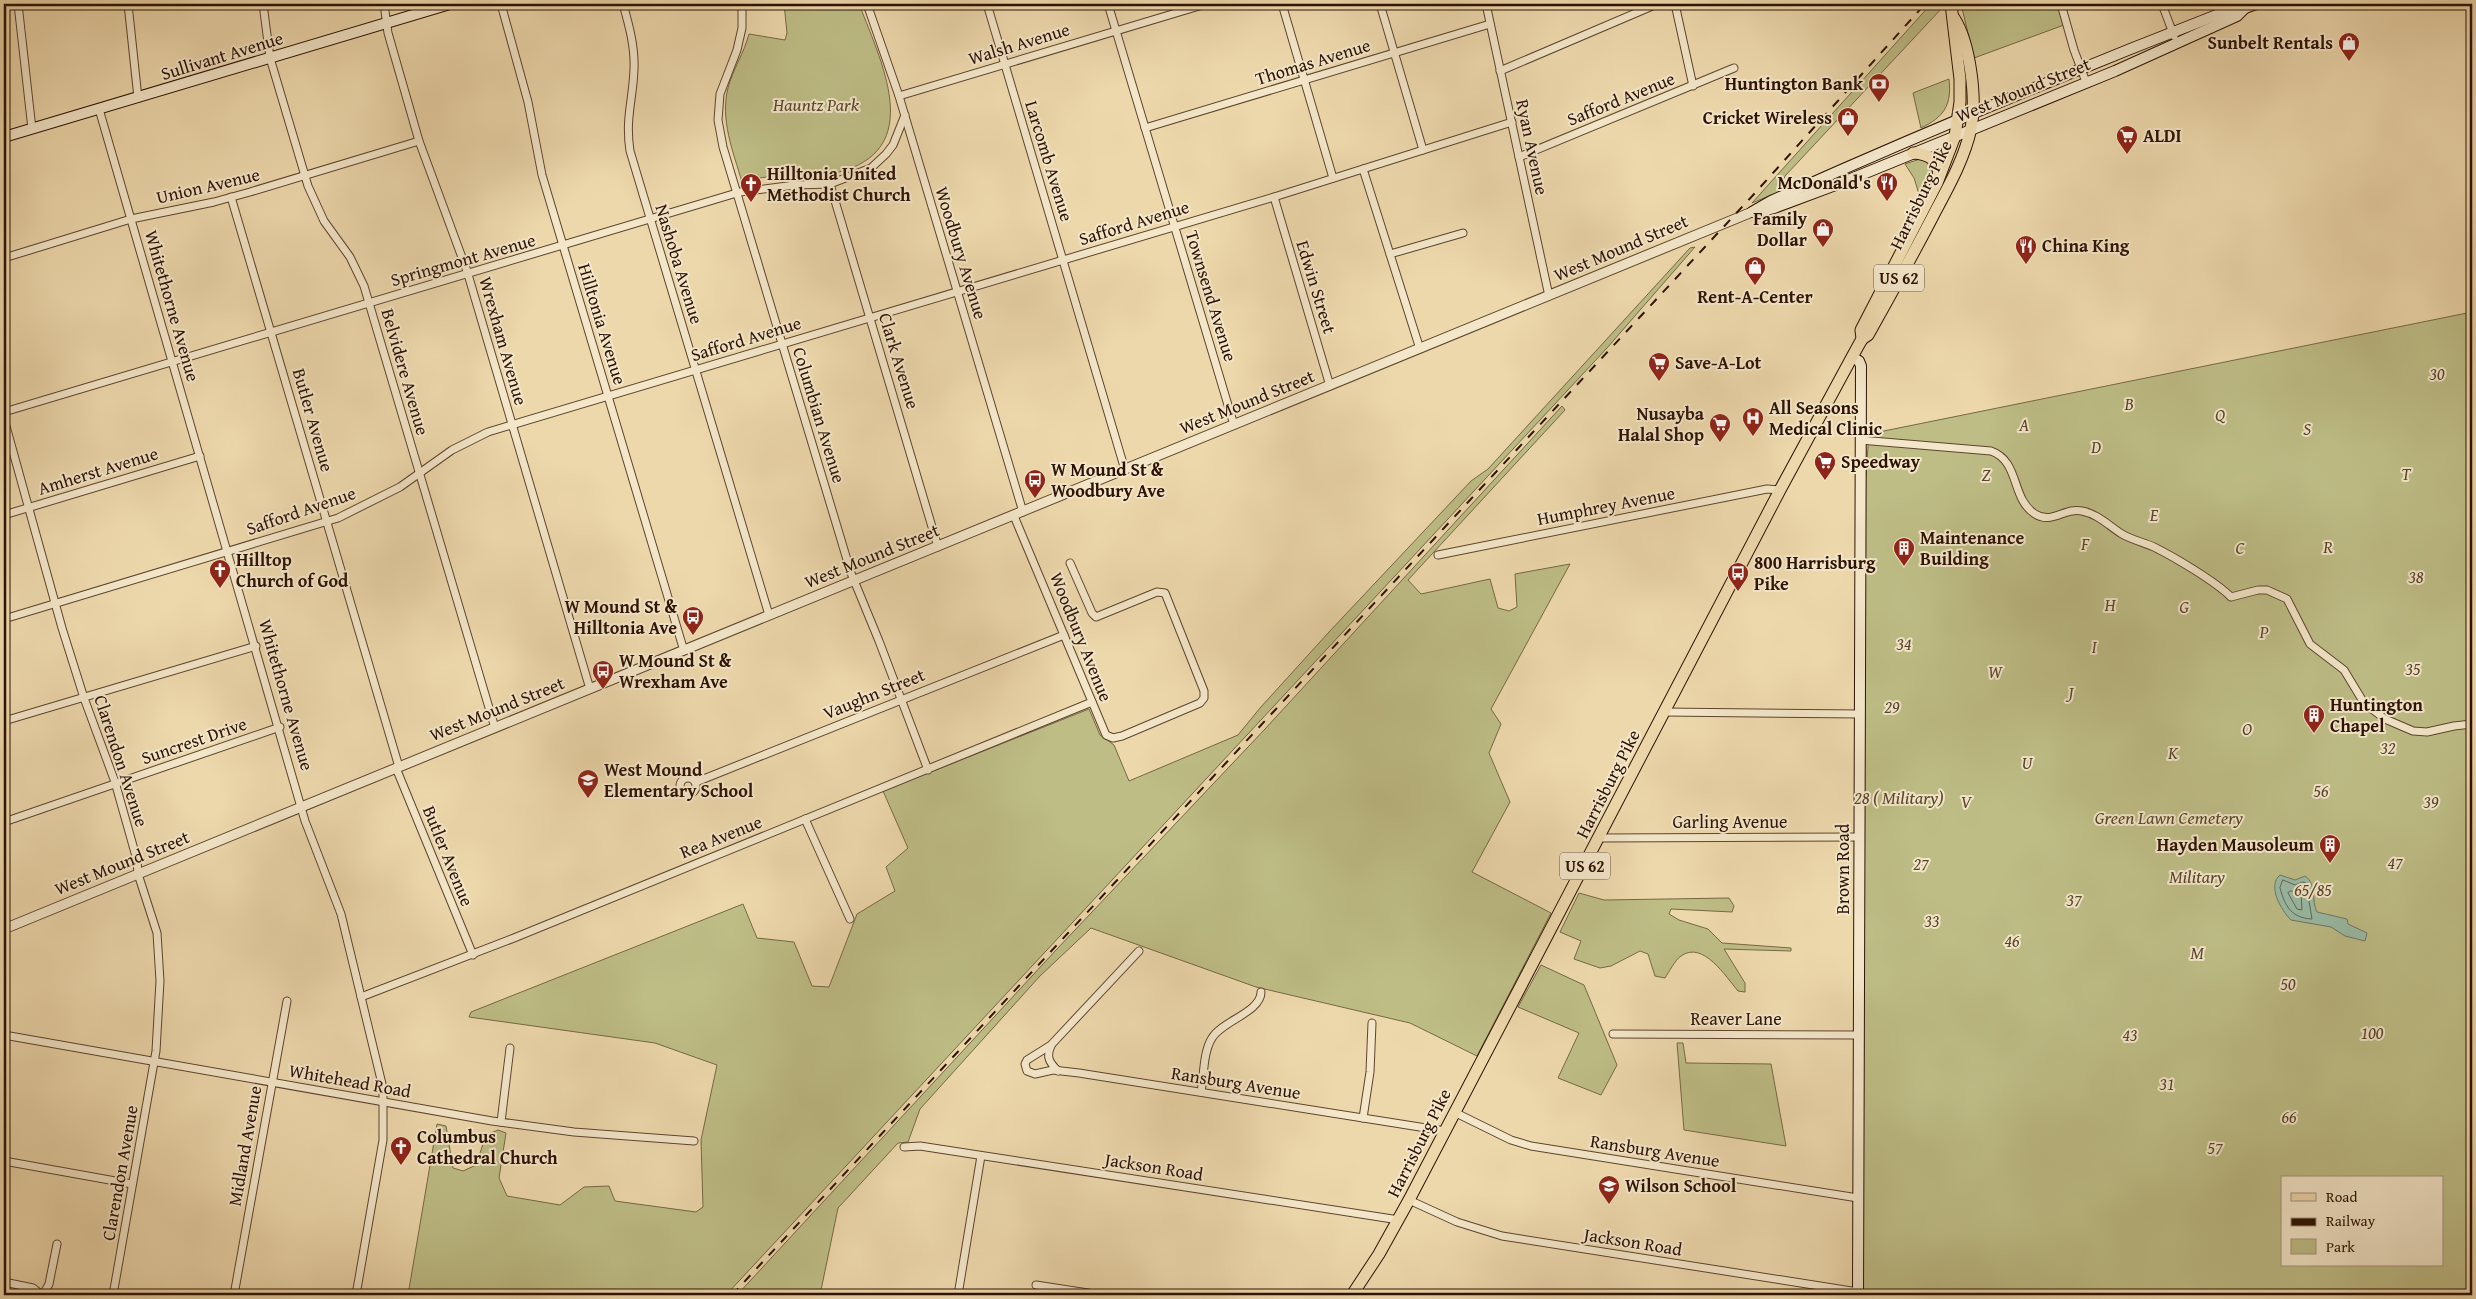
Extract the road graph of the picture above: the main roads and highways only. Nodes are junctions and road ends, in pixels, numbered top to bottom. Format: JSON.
{"nodes":[{"id":1,"x":450,"y":4,"type":"edge"},
{"id":2,"x":1951,"y":4,"type":"edge"},
{"id":3,"x":2256,"y":4,"type":"edge"},
{"id":4,"x":2245,"y":8,"type":"junction"},
{"id":5,"x":1953,"y":17,"type":"junction"},
{"id":6,"x":1972,"y":113,"type":"junction"},
{"id":7,"x":1957,"y":119,"type":"junction"},
{"id":8,"x":1971,"y":128,"type":"junction"},
{"id":9,"x":1955,"y":136,"type":"junction"},
{"id":10,"x":4,"y":138,"type":"edge"},
{"id":11,"x":1913,"y":153,"type":"junction"},
{"id":12,"x":1937,"y":183,"type":"junction"},
{"id":13,"x":1862,"y":339,"type":"junction"},
{"id":14,"x":1852,"y":357,"type":"junction"},
{"id":15,"x":1858,"y":1294,"type":"edge"},
{"id":16,"x":1352,"y":1295,"type":"edge"}],
"edges":[{"from":1,"to":10,"type":"main road","name":"Sullivant Avenue"},
{"from":2,"to":5,"type":"main road","number":"US 62"},
{"from":3,"to":4,"type":"main road","name":"West Mound Street"},
{"from":4,"to":6,"type":"main road","name":"West Mound Street"},
{"from":4,"to":8,"type":"main road","name":"West Mound Street"},
{"from":5,"to":6,"type":"main road","number":"US 62"},
{"from":5,"to":7,"type":"main road","number":"US 62"},
{"from":6,"to":7,"type":"main road","name":"West Mound Street"},
{"from":6,"to":8,"type":"main road","name":"Harrisburg Pike","number":"US 62"},
{"from":7,"to":9,"type":"main road","name":"Harrisburg Pike","number":"US 62"},
{"from":7,"to":11,"type":"main road","name":"West Mound Street"},
{"from":8,"to":9,"type":"main road","name":"West Mound Street"},
{"from":8,"to":13,"type":"main road","name":"Harrisburg Pike","number":"US 62"},
{"from":9,"to":11,"type":"main road","name":"West Mound Street"},
{"from":9,"to":12,"type":"main road","name":"Harrisburg Pike","number":"US 62"},
{"from":11,"to":12,"type":"main road"},
{"from":12,"to":13,"type":"main road","name":"Harrisburg Pike","number":"US 62"},
{"from":13,"to":14,"type":"main road","name":"Harrisburg Pike","number":"US 62"},
{"from":14,"to":15,"type":"main road","name":"Brown Road"},
{"from":14,"to":16,"type":"main road","name":"Harrisburg Pike","number":"US 62"}]}
